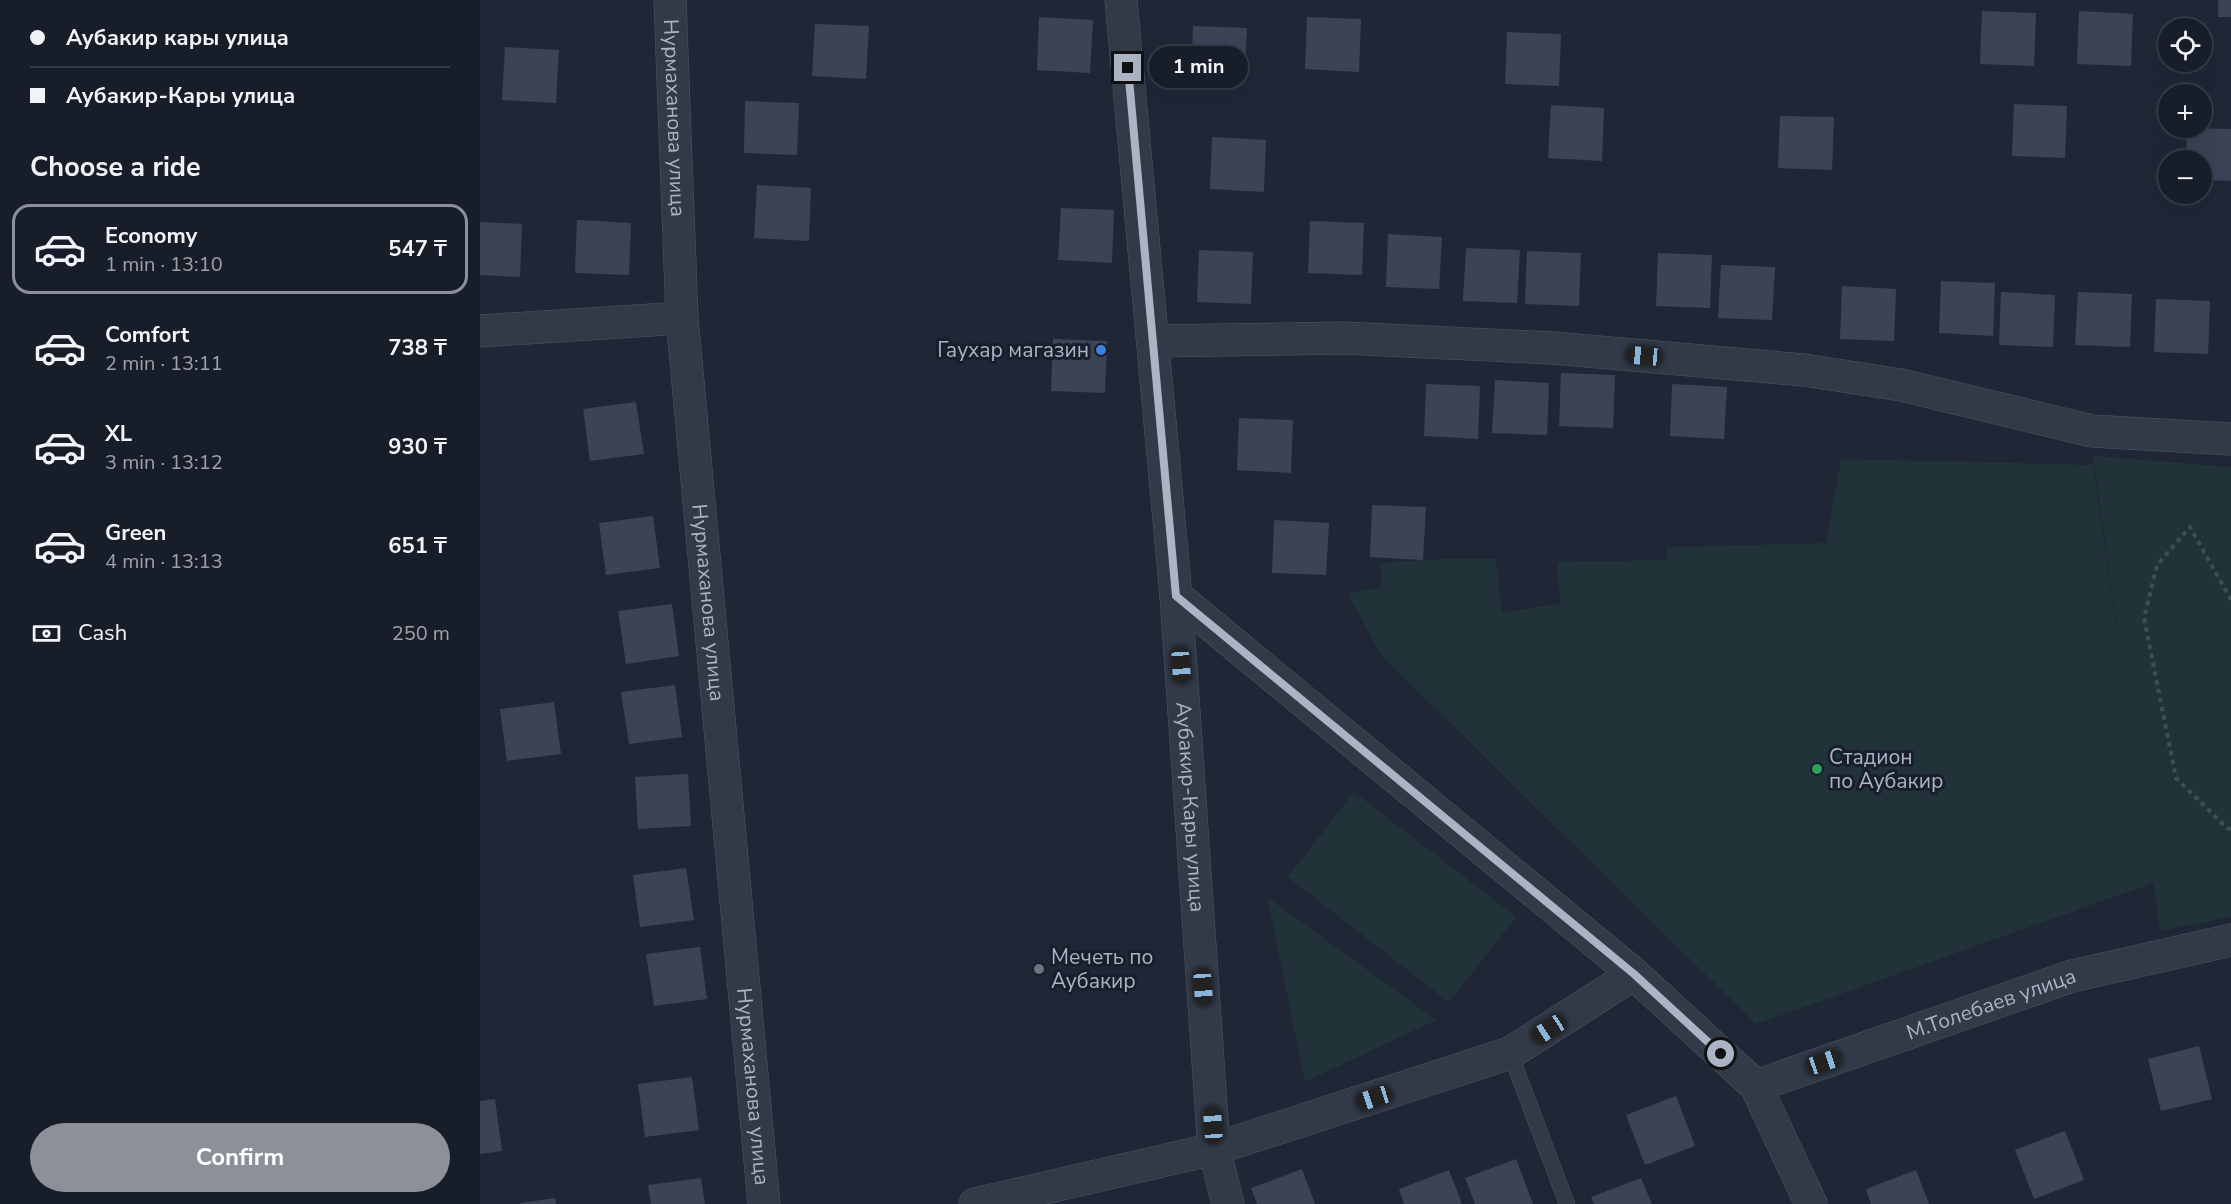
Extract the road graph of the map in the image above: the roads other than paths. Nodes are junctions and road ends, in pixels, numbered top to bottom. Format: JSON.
{"nodes":[{"id":1,"x":670,"y":0,"type":"edge"},
{"id":2,"x":1121,"y":0,"type":"edge"},
{"id":3,"x":682,"y":318,"type":"junction"},
{"id":4,"x":480,"y":331,"type":"edge"},
{"id":5,"x":1153,"y":341,"type":"junction"},
{"id":6,"x":2231,"y":439,"type":"edge"},
{"id":7,"x":1176,"y":596,"type":"junction"},
{"id":8,"x":2231,"y":940,"type":"edge"},
{"id":9,"x":1634,"y":974,"type":"junction"},
{"id":10,"x":1510,"y":1053,"type":"junction"},
{"id":11,"x":1756,"y":1086,"type":"junction"},
{"id":12,"x":1214,"y":1149,"type":"junction"},
{"id":13,"x":764,"y":1204,"type":"edge"},
{"id":14,"x":977,"y":1204,"type":"edge"},
{"id":15,"x":1228,"y":1204,"type":"edge"},
{"id":16,"x":1568,"y":1204,"type":"edge"},
{"id":17,"x":1811,"y":1204,"type":"edge"}],
"edges":[{"from":1,"to":3,"type":"street","name":"Нурмаханова улица"},
{"from":2,"to":5,"type":"street","name":"Аубакир-Кары улица"},
{"from":3,"to":4,"type":"street"},
{"from":3,"to":13,"type":"street","name":"Нурмаханова улица"},
{"from":5,"to":6,"type":"street"},
{"from":5,"to":7,"type":"street","name":"Аубакир-Кары улица"},
{"from":7,"to":9,"type":"street"},
{"from":7,"to":12,"type":"street","name":"Аубакир-Кары улица"},
{"from":8,"to":11,"type":"street","name":"М.Толебаев улица"},
{"from":9,"to":10,"type":"street"},
{"from":9,"to":11,"type":"street"},
{"from":10,"to":12,"type":"street"},
{"from":10,"to":16,"type":"lane"},
{"from":11,"to":17,"type":"street"},
{"from":12,"to":14,"type":"street"},
{"from":12,"to":15,"type":"street","name":"Аубакир-Кары улица"}]}
